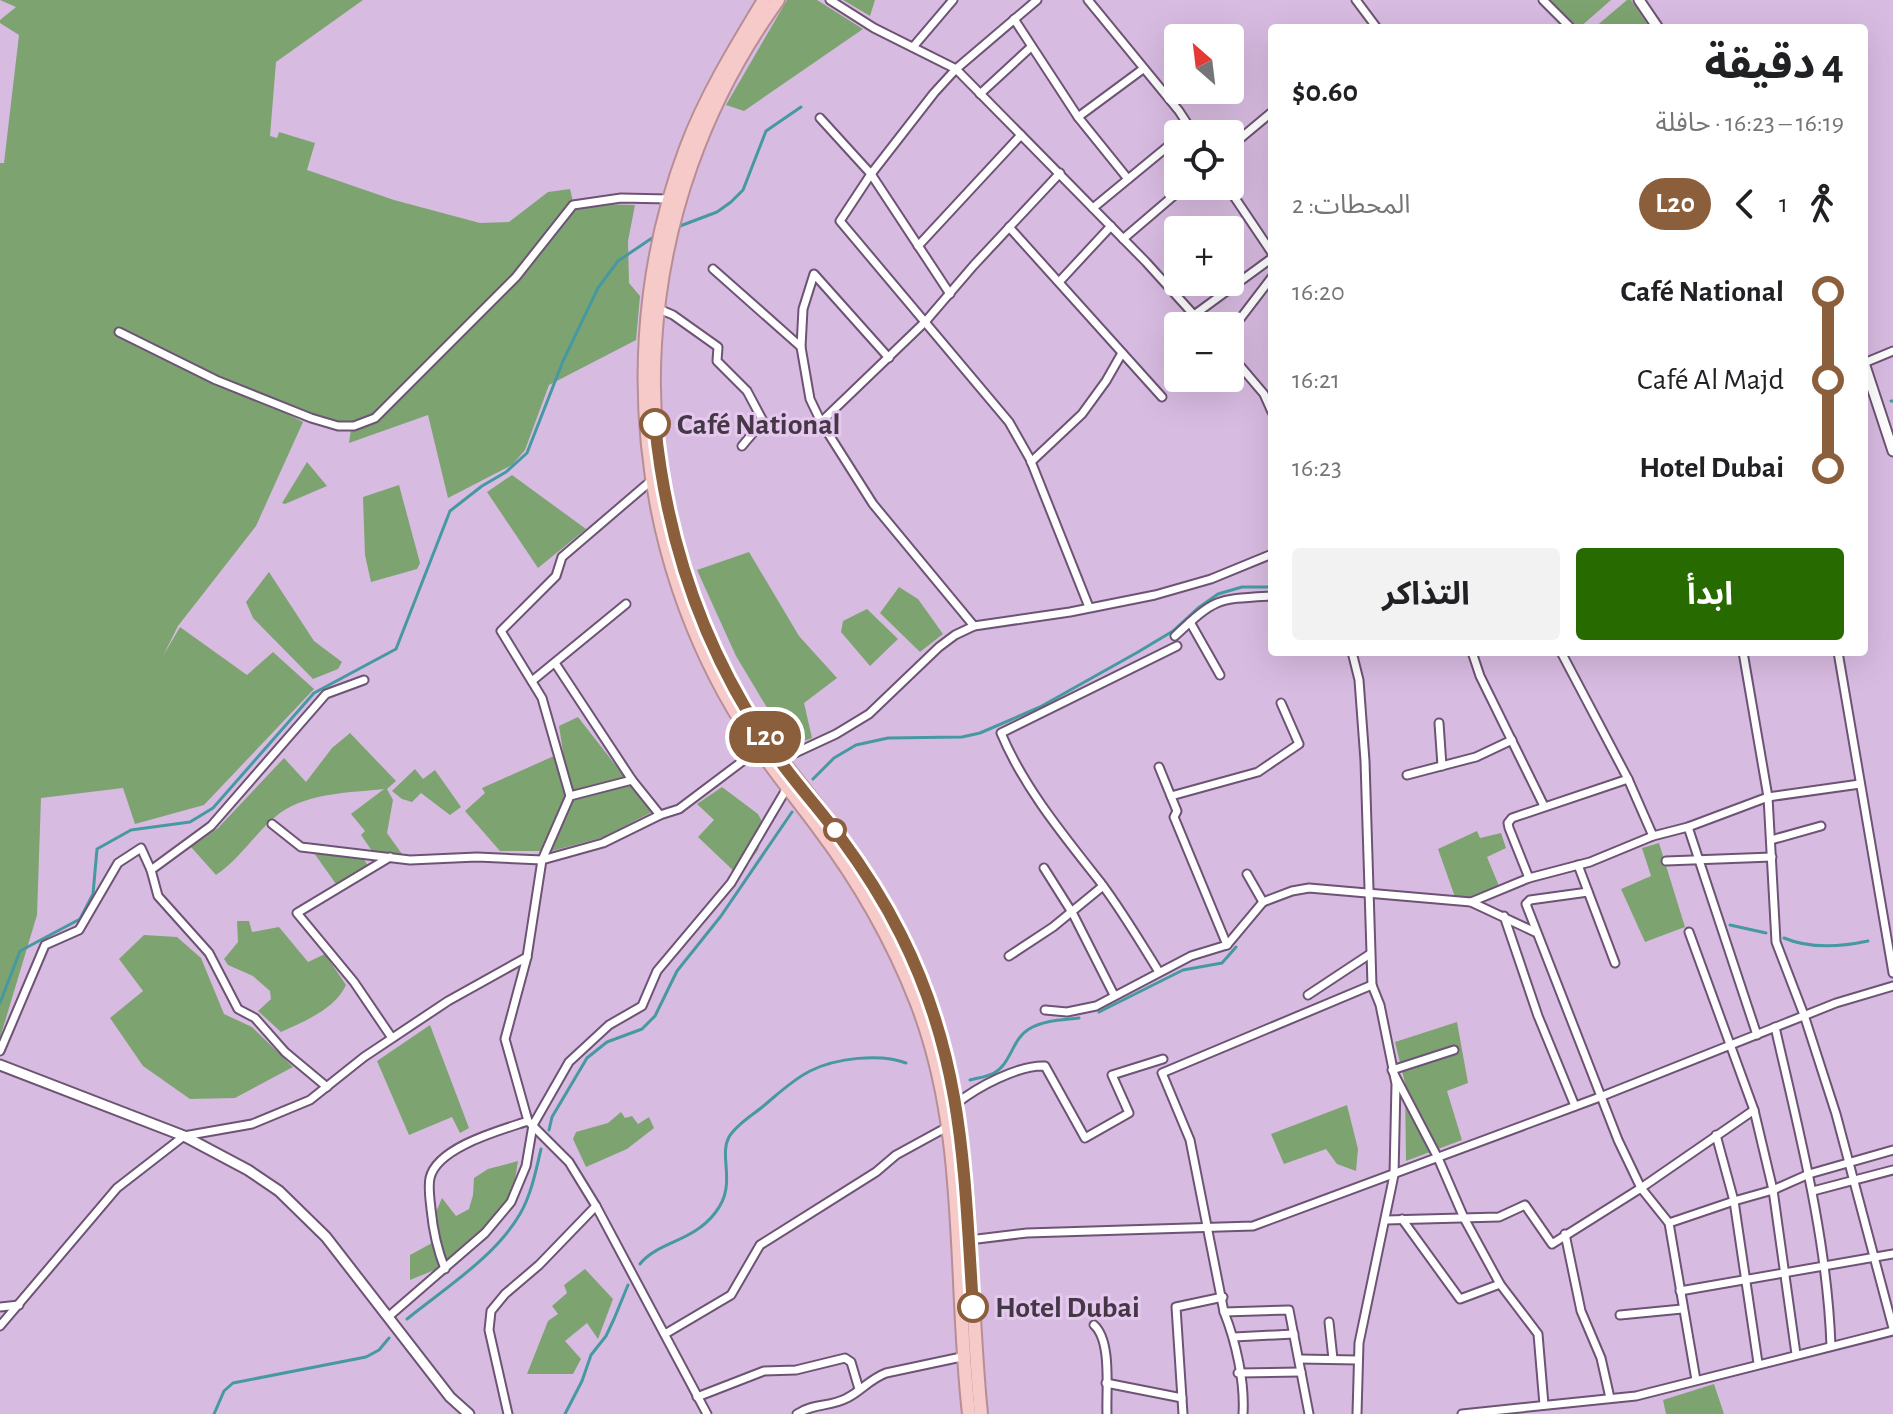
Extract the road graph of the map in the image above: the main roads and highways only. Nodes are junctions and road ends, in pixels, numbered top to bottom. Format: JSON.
{"nodes":[{"id":1,"x":764,"y":0,"type":"edge"},
{"id":2,"x":778,"y":0,"type":"edge"},
{"id":3,"x":670,"y":217,"type":"junction"},
{"id":4,"x":664,"y":234,"type":"junction"},
{"id":5,"x":763,"y":745,"type":"junction"},
{"id":6,"x":775,"y":763,"type":"junction"},
{"id":7,"x":901,"y":951,"type":"junction"},
{"id":8,"x":954,"y":1124,"type":"junction"},
{"id":9,"x":971,"y":1354,"type":"junction"},
{"id":10,"x":969,"y":1414,"type":"edge"},
{"id":11,"x":981,"y":1414,"type":"edge"}],
"edges":[{"from":1,"to":3,"type":"highway"},
{"from":2,"to":3,"type":"highway"},
{"from":3,"to":4,"type":"highway"},
{"from":4,"to":5,"type":"highway"},
{"from":4,"to":5,"type":"highway"},
{"from":5,"to":6,"type":"highway"},
{"from":6,"to":7,"type":"highway"},
{"from":6,"to":7,"type":"highway"},
{"from":7,"to":8,"type":"highway"},
{"from":7,"to":8,"type":"highway"},
{"from":8,"to":9,"type":"highway"},
{"from":9,"to":10,"type":"highway"},
{"from":9,"to":11,"type":"highway"}]}
